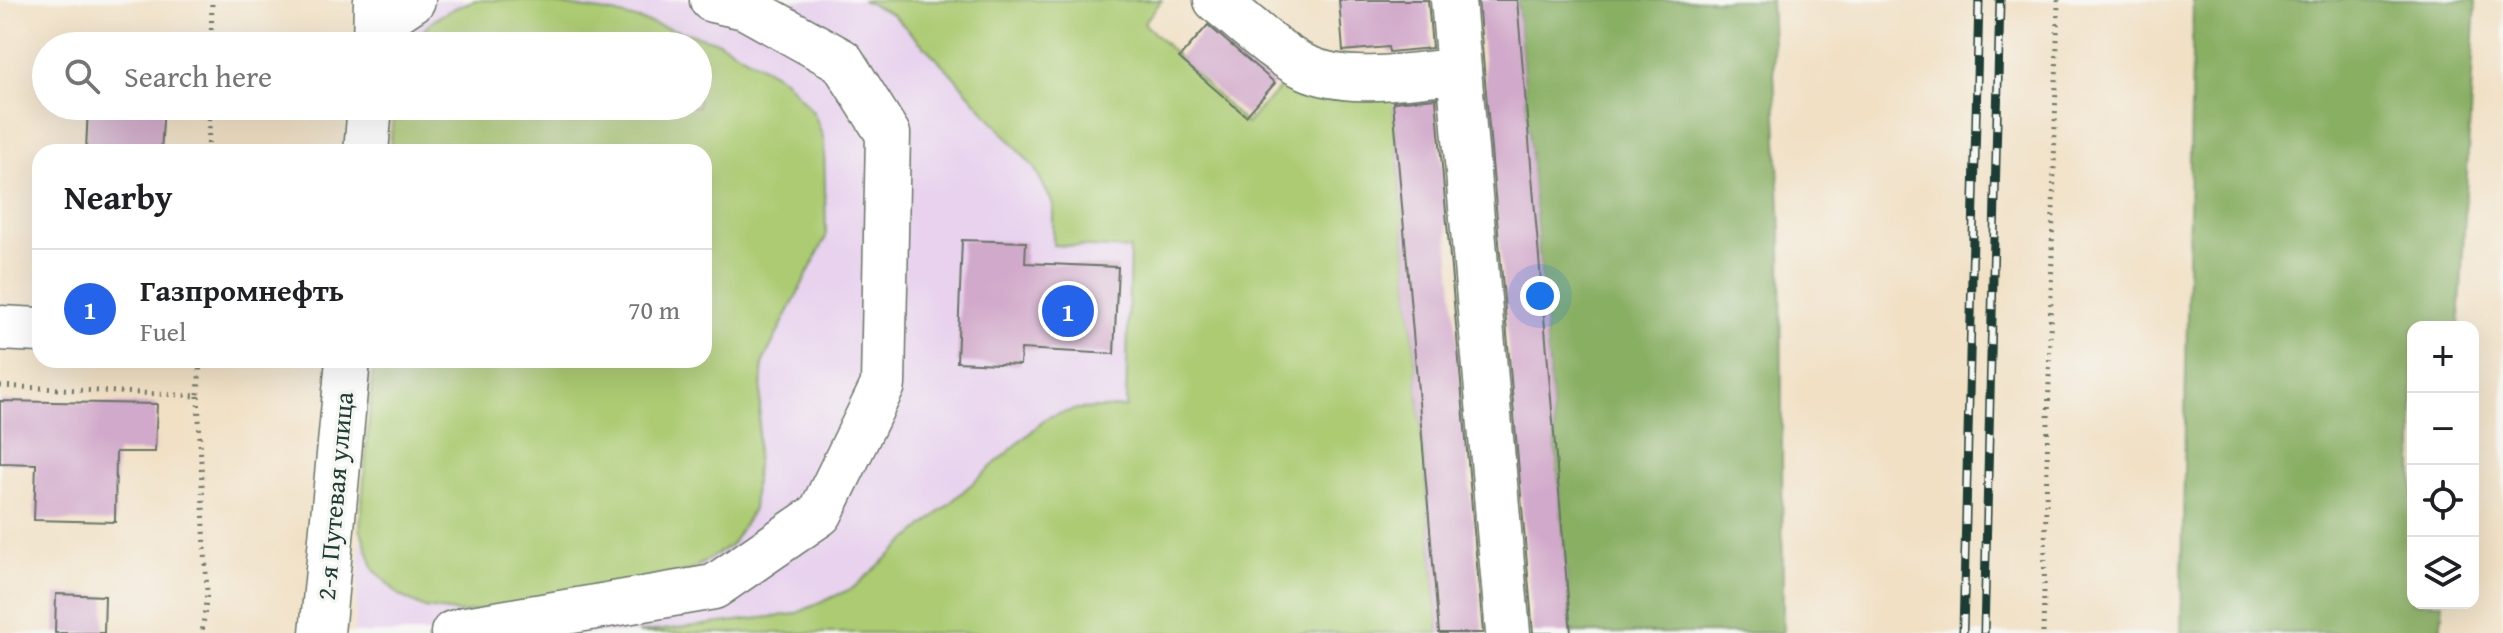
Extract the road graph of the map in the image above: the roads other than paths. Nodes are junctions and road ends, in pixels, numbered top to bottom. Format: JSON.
{"nodes":[{"id":1,"x":413,"y":0,"type":"edge"},
{"id":2,"x":712,"y":0,"type":"edge"},
{"id":3,"x":1216,"y":0,"type":"edge"},
{"id":4,"x":1453,"y":0,"type":"edge"},
{"id":5,"x":376,"y":23,"type":"edge"},
{"id":6,"x":1459,"y":71,"type":"junction"},
{"id":7,"x":369,"y":120,"type":"edge"},
{"id":8,"x":367,"y":144,"type":"edge"},
{"id":9,"x":0,"y":328,"type":"edge"},
{"id":10,"x":32,"y":330,"type":"edge"},
{"id":11,"x":347,"y":368,"type":"edge"},
{"id":12,"x":322,"y":633,"type":"edge"},
{"id":13,"x":453,"y":633,"type":"edge"},
{"id":14,"x":1508,"y":633,"type":"edge"}],
"edges":[{"from":1,"to":5,"type":"street"},
{"from":2,"to":13,"type":"street"},
{"from":3,"to":6,"type":"street"},
{"from":4,"to":6,"type":"street"},
{"from":6,"to":14,"type":"street"},
{"from":7,"to":8,"type":"street"},
{"from":9,"to":10,"type":"street"},
{"from":11,"to":12,"type":"street","name":"2-я Путевая улица"}]}
